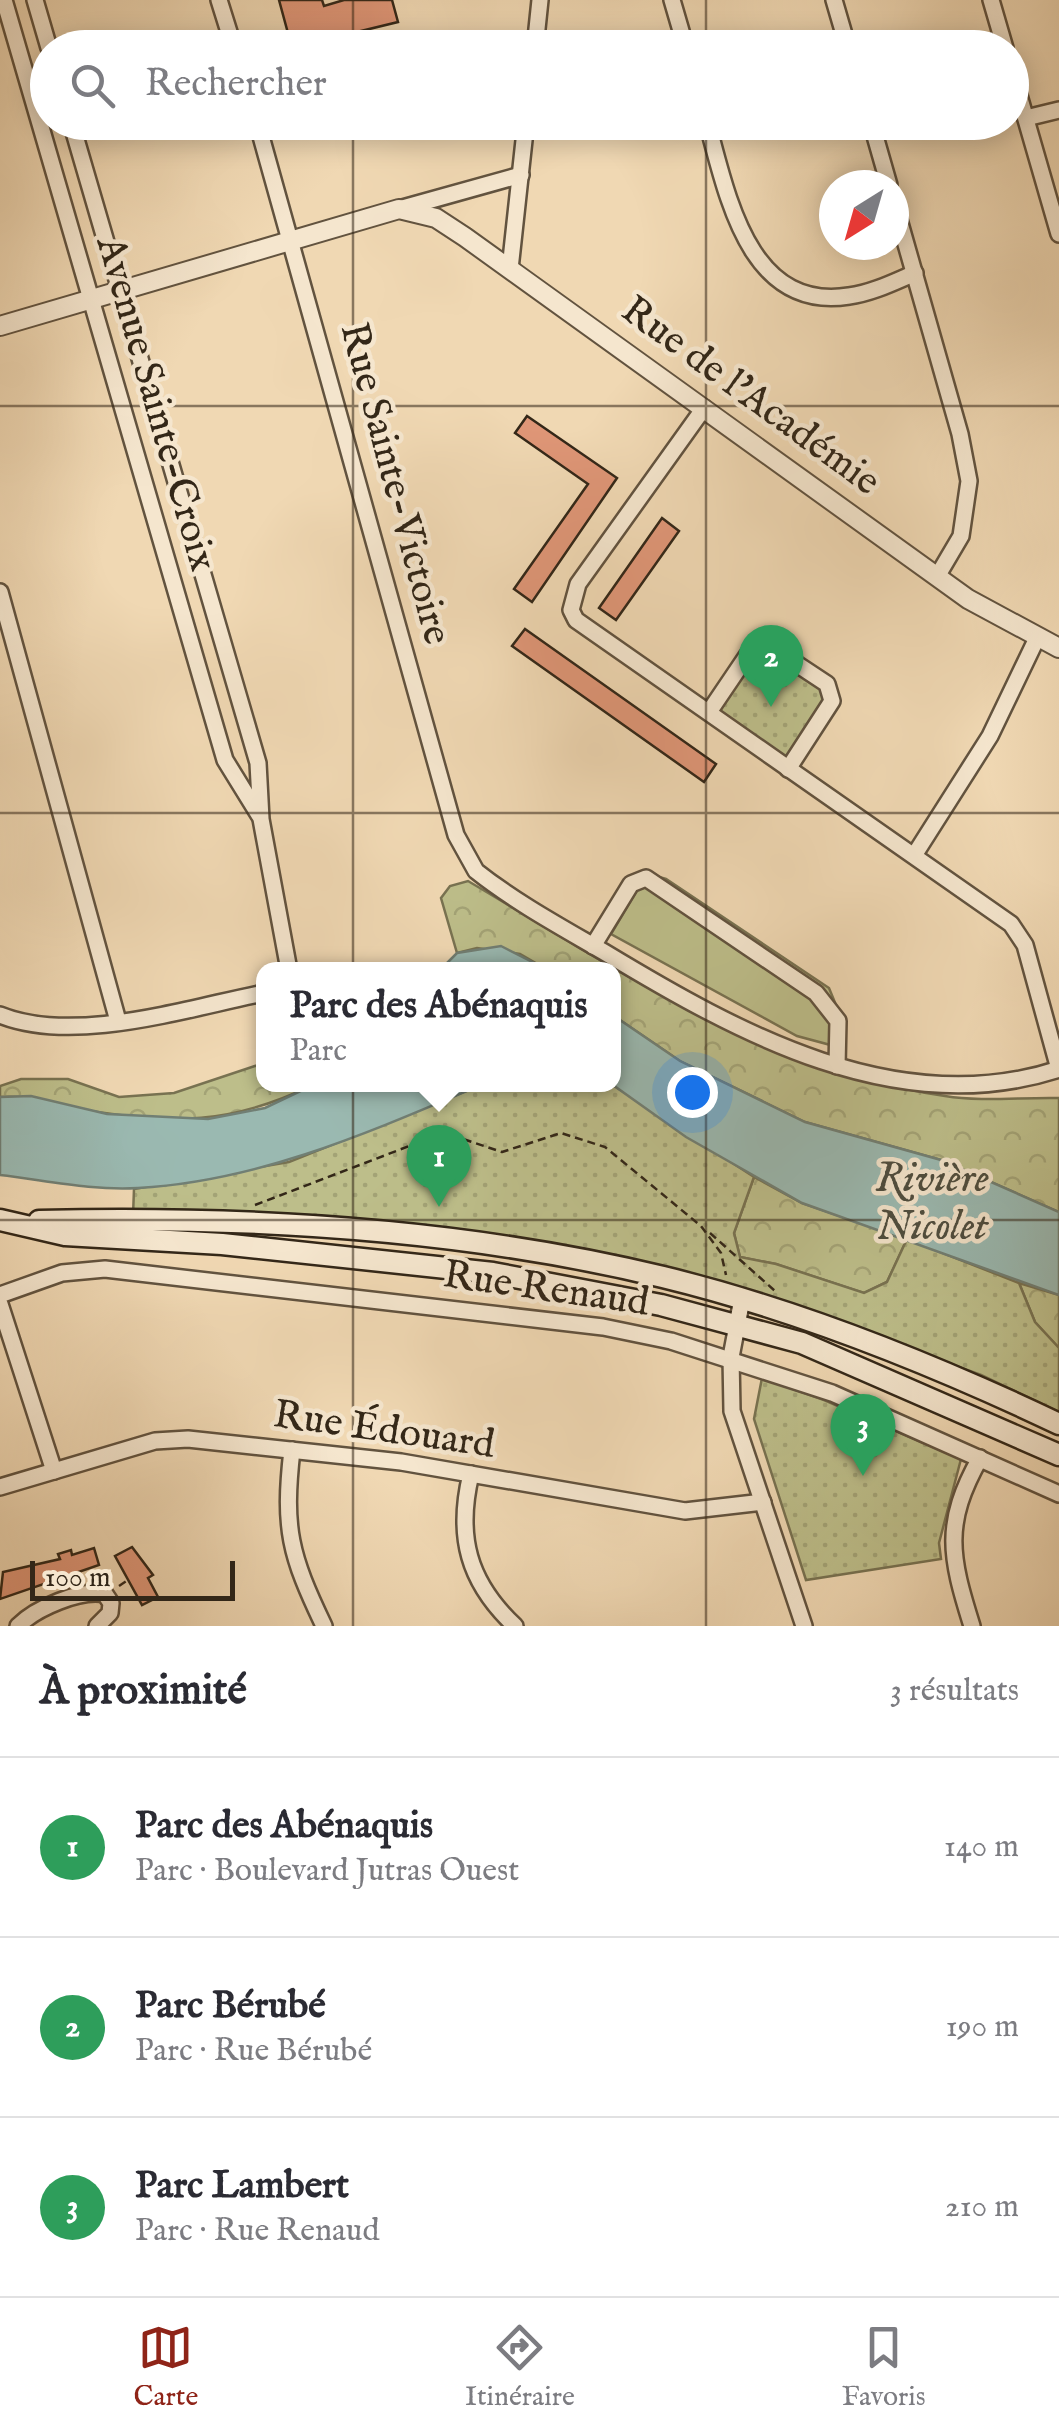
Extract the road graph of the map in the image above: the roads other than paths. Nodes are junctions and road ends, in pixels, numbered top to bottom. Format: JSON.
{"nodes":[{"id":1,"x":4,"y":0,"type":"edge"},
{"id":2,"x":35,"y":0,"type":"edge"},
{"id":3,"x":219,"y":0,"type":"edge"},
{"id":4,"x":540,"y":0,"type":"edge"},
{"id":5,"x":672,"y":0,"type":"edge"},
{"id":6,"x":834,"y":0,"type":"edge"},
{"id":7,"x":991,"y":0,"type":"edge"},
{"id":8,"x":44,"y":30,"type":"edge"},
{"id":9,"x":228,"y":30,"type":"edge"},
{"id":10,"x":537,"y":30,"type":"edge"},
{"id":11,"x":681,"y":30,"type":"edge"},
{"id":12,"x":843,"y":30,"type":"edge"},
{"id":13,"x":1000,"y":30,"type":"edge"},
{"id":14,"x":30,"y":89,"type":"edge"},
{"id":15,"x":1059,"y":110,"type":"edge"},
{"id":16,"x":1029,"y":117,"type":"edge"},
{"id":17,"x":1029,"y":129,"type":"edge"},
{"id":18,"x":45,"y":140,"type":"edge"},
{"id":19,"x":76,"y":140,"type":"edge"},
{"id":20,"x":262,"y":140,"type":"edge"},
{"id":21,"x":524,"y":140,"type":"edge"},
{"id":22,"x":712,"y":140,"type":"edge"},
{"id":23,"x":875,"y":140,"type":"edge"},
{"id":24,"x":884,"y":170,"type":"edge"},
{"id":25,"x":520,"y":175,"type":"junction"},
{"id":26,"x":398,"y":209,"type":"junction"},
{"id":27,"x":1059,"y":234,"type":"edge"},
{"id":28,"x":293,"y":240,"type":"junction"},
{"id":29,"x":909,"y":253,"type":"edge"},
{"id":30,"x":510,"y":270,"type":"junction"},
{"id":31,"x":915,"y":273,"type":"junction"},
{"id":32,"x":121,"y":290,"type":"junction"},
{"id":33,"x":91,"y":299,"type":"junction"},
{"id":34,"x":0,"y":326,"type":"edge"},
{"id":35,"x":704,"y":408,"type":"junction"},
{"id":36,"x":196,"y":545,"type":"junction"},
{"id":37,"x":164,"y":554,"type":"junction"},
{"id":38,"x":938,"y":575,"type":"junction"},
{"id":39,"x":0,"y":592,"type":"edge"},
{"id":40,"x":1037,"y":638,"type":"junction"},
{"id":41,"x":1059,"y":648,"type":"edge"},
{"id":42,"x":710,"y":712,"type":"junction"},
{"id":43,"x":788,"y":769,"type":"junction"},
{"id":44,"x":261,"y":819,"type":"junction"},
{"id":45,"x":916,"y":854,"type":"junction"},
{"id":46,"x":594,"y":946,"type":"junction"},
{"id":47,"x":288,"y":962,"type":"edge"},
{"id":48,"x":621,"y":962,"type":"edge"},
{"id":49,"x":621,"y":962,"type":"edge"},
{"id":50,"x":256,"y":995,"type":"edge"},
{"id":51,"x":0,"y":1015,"type":"edge"},
{"id":52,"x":118,"y":1021,"type":"junction"},
{"id":53,"x":837,"y":1066,"type":"junction"},
{"id":54,"x":1059,"y":1069,"type":"edge"},
{"id":55,"x":6,"y":1221,"type":"edge"},
{"id":56,"x":0,"y":1295,"type":"edge"},
{"id":57,"x":742,"y":1299,"type":"junction"},
{"id":58,"x":0,"y":1304,"type":"edge"},
{"id":59,"x":737,"y":1323,"type":"junction"},
{"id":60,"x":731,"y":1357,"type":"junction"},
{"id":61,"x":1059,"y":1424,"type":"edge"},
{"id":62,"x":292,"y":1450,"type":"junction"},
{"id":63,"x":1059,"y":1455,"type":"edge"},
{"id":64,"x":980,"y":1458,"type":"junction"},
{"id":65,"x":54,"y":1471,"type":"junction"},
{"id":66,"x":471,"y":1474,"type":"junction"},
{"id":67,"x":0,"y":1487,"type":"edge"},
{"id":68,"x":1059,"y":1494,"type":"edge"},
{"id":69,"x":763,"y":1502,"type":"junction"},
{"id":70,"x":18,"y":1626,"type":"edge"},
{"id":71,"x":97,"y":1626,"type":"edge"},
{"id":72,"x":324,"y":1626,"type":"edge"},
{"id":73,"x":516,"y":1626,"type":"edge"},
{"id":74,"x":804,"y":1626,"type":"edge"},
{"id":75,"x":972,"y":1626,"type":"edge"}],
"edges":[{"from":1,"to":14,"type":"street","name":"Avenue Sainte-Croix"},
{"from":2,"to":8,"type":"street"},
{"from":3,"to":9,"type":"street"},
{"from":4,"to":10,"type":"street"},
{"from":5,"to":11,"type":"street"},
{"from":6,"to":12,"type":"street"},
{"from":7,"to":13,"type":"street"},
{"from":15,"to":16,"type":"street"},
{"from":17,"to":27,"type":"street"},
{"from":18,"to":33,"type":"street","name":"Avenue Sainte-Croix"},
{"from":19,"to":32,"type":"street","name":"Avenue Sainte-Croix"},
{"from":20,"to":28,"type":"street","name":"Rue Sainte-Victoire"},
{"from":21,"to":25,"type":"street"},
{"from":22,"to":31,"type":"street"},
{"from":23,"to":24,"type":"street"},
{"from":25,"to":26,"type":"street"},
{"from":25,"to":30,"type":"street"},
{"from":26,"to":28,"type":"street"},
{"from":26,"to":30,"type":"street","name":"Rue de l'Académie"},
{"from":28,"to":32,"type":"street"},
{"from":28,"to":46,"type":"street","name":"Rue Sainte-Victoire"},
{"from":29,"to":31,"type":"street"},
{"from":30,"to":35,"type":"street","name":"Rue de l'Académie"},
{"from":31,"to":38,"type":"street"},
{"from":32,"to":33,"type":"street"},
{"from":32,"to":36,"type":"street","name":"Avenue Sainte-Croix"},
{"from":33,"to":34,"type":"street"},
{"from":33,"to":37,"type":"street","name":"Avenue Sainte-Croix"},
{"from":35,"to":38,"type":"street","name":"Rue de l'Académie"},
{"from":35,"to":42,"type":"street"},
{"from":36,"to":37,"type":"street"},
{"from":36,"to":44,"type":"street","name":"Avenue Sainte-Croix"},
{"from":37,"to":44,"type":"street","name":"Avenue Sainte-Croix"},
{"from":38,"to":40,"type":"street","name":"Rue de l'Académie"},
{"from":39,"to":52,"type":"street"},
{"from":40,"to":41,"type":"street","name":"Rue de l'Académie"},
{"from":40,"to":45,"type":"street"},
{"from":42,"to":43,"type":"street"},
{"from":42,"to":43,"type":"street"},
{"from":43,"to":45,"type":"street"},
{"from":44,"to":47,"type":"street","name":"Avenue Sainte-Croix"},
{"from":45,"to":54,"type":"street"},
{"from":46,"to":48,"type":"street"},
{"from":46,"to":53,"type":"street"},
{"from":49,"to":53,"type":"street"},
{"from":50,"to":52,"type":"street"},
{"from":51,"to":52,"type":"street"},
{"from":53,"to":54,"type":"street"},
{"from":55,"to":57,"type":"main road"},
{"from":55,"to":59,"type":"main road"},
{"from":56,"to":60,"type":"street","name":"Rue Renaud"},
{"from":57,"to":59,"type":"street"},
{"from":57,"to":61,"type":"main road"},
{"from":58,"to":65,"type":"street"},
{"from":59,"to":60,"type":"street"},
{"from":59,"to":63,"type":"main road"},
{"from":60,"to":64,"type":"street","name":"Rue Renaud"},
{"from":60,"to":69,"type":"street"},
{"from":62,"to":65,"type":"street","name":"Rue Édouard"},
{"from":62,"to":66,"type":"street","name":"Rue Édouard"},
{"from":62,"to":72,"type":"street"},
{"from":64,"to":68,"type":"street","name":"Rue Renaud"},
{"from":64,"to":75,"type":"street"},
{"from":65,"to":67,"type":"street","name":"Rue Édouard"},
{"from":66,"to":69,"type":"street","name":"Rue Édouard"},
{"from":66,"to":73,"type":"street"},
{"from":69,"to":74,"type":"street"},
{"from":70,"to":71,"type":"street"}]}
